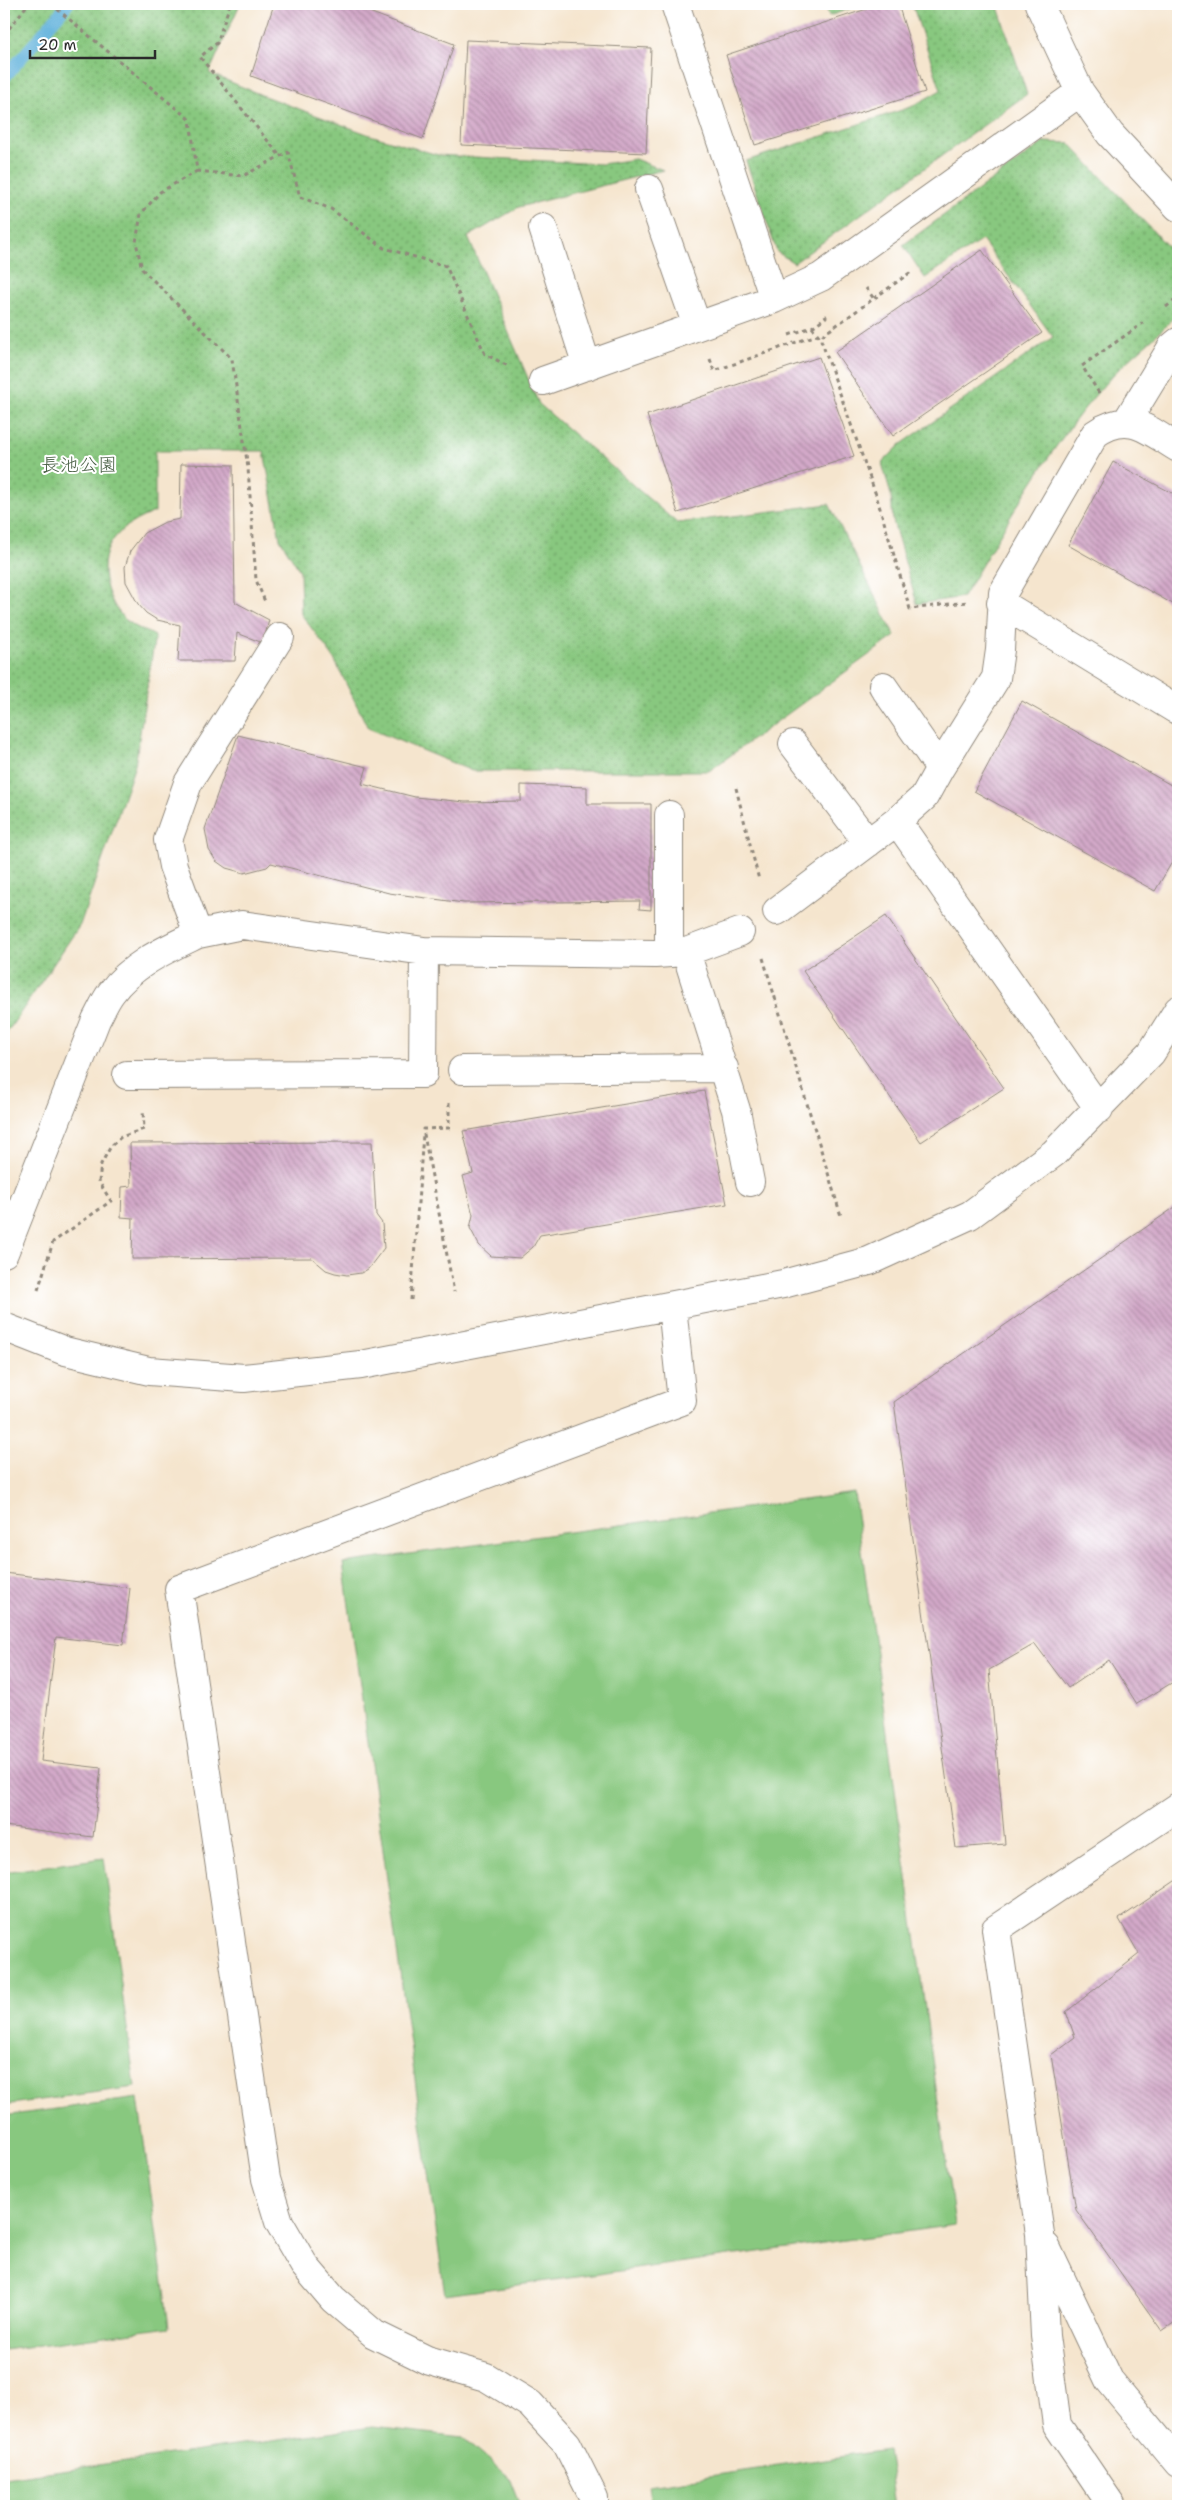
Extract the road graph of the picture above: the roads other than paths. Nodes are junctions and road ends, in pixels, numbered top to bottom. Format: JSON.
{"nodes":[{"id":1,"x":674,"y":4,"type":"edge"},
{"id":2,"x":1039,"y":4,"type":"edge"},
{"id":3,"x":1080,"y":92,"type":"junction"},
{"id":4,"x":650,"y":189,"type":"dead end"},
{"id":5,"x":1178,"y":207,"type":"edge"},
{"id":6,"x":542,"y":228,"type":"dead end"},
{"id":7,"x":774,"y":298,"type":"junction"},
{"id":8,"x":697,"y":326,"type":"junction"},
{"id":9,"x":1178,"y":342,"type":"edge"},
{"id":10,"x":587,"y":366,"type":"junction"},
{"id":11,"x":543,"y":381,"type":"road end"},
{"id":12,"x":1127,"y":421,"type":"junction"},
{"id":13,"x":1178,"y":448,"type":"edge"},
{"id":14,"x":1001,"y":603,"type":"junction"},
{"id":15,"x":280,"y":637,"type":"road end"},
{"id":16,"x":883,"y":686,"type":"dead end"},
{"id":17,"x":1177,"y":709,"type":"edge"},
{"id":18,"x":793,"y":744,"type":"dead end"},
{"id":19,"x":940,"y":768,"type":"junction"},
{"id":20,"x":669,"y":815,"type":"dead end"},
{"id":21,"x":898,"y":821,"type":"junction"},
{"id":22,"x":868,"y":843,"type":"junction"},
{"id":23,"x":777,"y":911,"type":"dead end"},
{"id":24,"x":740,"y":932,"type":"dead end"},
{"id":25,"x":198,"y":934,"type":"junction"},
{"id":26,"x":424,"y":951,"type":"junction"},
{"id":27,"x":678,"y":952,"type":"junction"},
{"id":28,"x":1178,"y":1010,"type":"edge"},
{"id":29,"x":724,"y":1068,"type":"junction"},
{"id":30,"x":462,"y":1070,"type":"dead end"},
{"id":31,"x":127,"y":1075,"type":"dead end"},
{"id":32,"x":1099,"y":1109,"type":"junction"},
{"id":33,"x":750,"y":1182,"type":"dead end"},
{"id":34,"x":4,"y":1253,"type":"edge"},
{"id":35,"x":672,"y":1306,"type":"junction"},
{"id":36,"x":4,"y":1327,"type":"edge"},
{"id":37,"x":1178,"y":1806,"type":"edge"},
{"id":38,"x":1040,"y":2234,"type":"junction"},
{"id":39,"x":1178,"y":2463,"type":"edge"},
{"id":40,"x":594,"y":2506,"type":"edge"},
{"id":41,"x":1112,"y":2506,"type":"edge"}],
"edges":[{"from":1,"to":7,"type":"street"},
{"from":2,"to":3,"type":"street"},
{"from":3,"to":5,"type":"street"},
{"from":3,"to":7,"type":"street"},
{"from":4,"to":8,"type":"street"},
{"from":6,"to":10,"type":"street"},
{"from":7,"to":8,"type":"street"},
{"from":8,"to":10,"type":"street"},
{"from":9,"to":12,"type":"street"},
{"from":10,"to":11,"type":"street"},
{"from":12,"to":13,"type":"street"},
{"from":12,"to":14,"type":"street"},
{"from":14,"to":17,"type":"street"},
{"from":14,"to":19,"type":"street"},
{"from":15,"to":25,"type":"street"},
{"from":16,"to":19,"type":"street"},
{"from":18,"to":22,"type":"street"},
{"from":19,"to":21,"type":"street"},
{"from":20,"to":27,"type":"street"},
{"from":21,"to":22,"type":"street"},
{"from":21,"to":32,"type":"street"},
{"from":22,"to":23,"type":"street"},
{"from":24,"to":27,"type":"street"},
{"from":25,"to":26,"type":"street"},
{"from":25,"to":34,"type":"street"},
{"from":26,"to":27,"type":"street"},
{"from":26,"to":31,"type":"street"},
{"from":27,"to":29,"type":"street"},
{"from":28,"to":32,"type":"street"},
{"from":29,"to":30,"type":"street"},
{"from":29,"to":33,"type":"street"},
{"from":32,"to":35,"type":"street"},
{"from":35,"to":36,"type":"street"},
{"from":35,"to":40,"type":"street"},
{"from":37,"to":38,"type":"street"},
{"from":38,"to":39,"type":"street"},
{"from":38,"to":41,"type":"street"}]}
